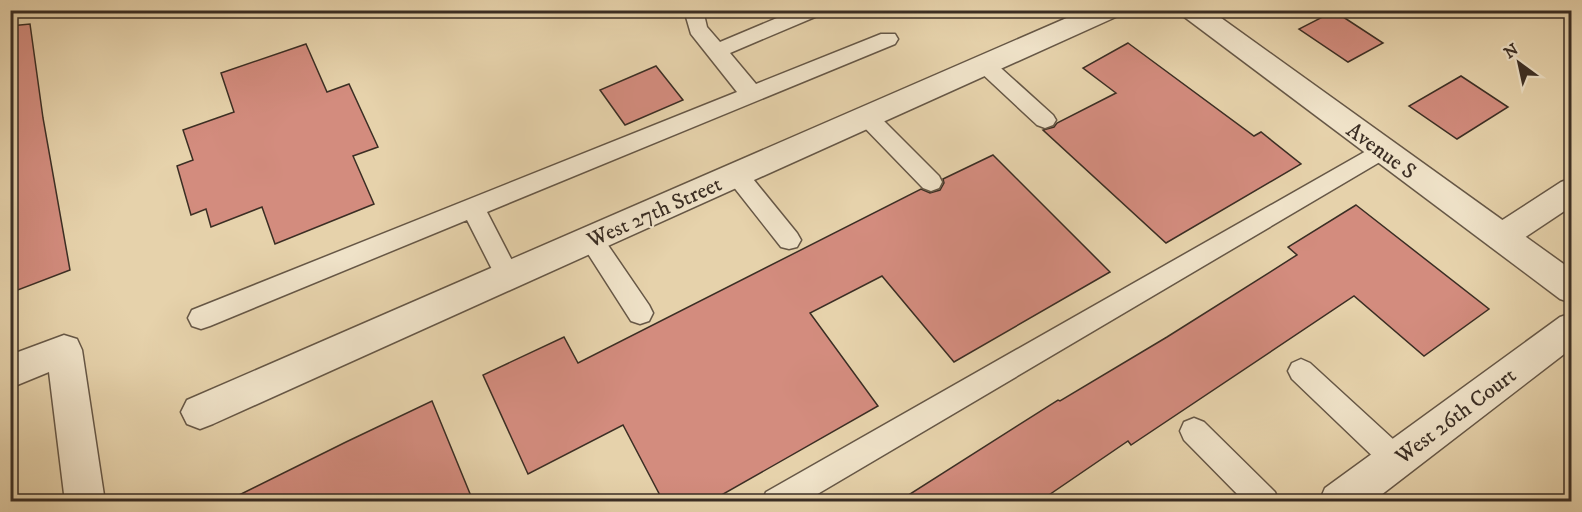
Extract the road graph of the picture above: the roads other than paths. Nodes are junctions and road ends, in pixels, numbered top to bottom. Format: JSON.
{"nodes":[{"id":1,"x":693,"y":10,"type":"edge"},
{"id":2,"x":815,"y":10,"type":"edge"},
{"id":3,"x":1109,"y":10,"type":"edge"},
{"id":4,"x":1192,"y":10,"type":"edge"},
{"id":5,"x":888,"y":39,"type":"dead end"},
{"id":6,"x":717,"y":51,"type":"junction"},
{"id":7,"x":985,"y":65,"type":"junction"},
{"id":8,"x":744,"y":98,"type":"junction"},
{"id":9,"x":867,"y":117,"type":"junction"},
{"id":10,"x":1046,"y":120,"type":"dead end"},
{"id":11,"x":1382,"y":150,"type":"junction"},
{"id":12,"x":737,"y":175,"type":"junction"},
{"id":13,"x":931,"y":182,"type":"dead end"},
{"id":14,"x":1572,"y":190,"type":"edge"},
{"id":15,"x":473,"y":208,"type":"junction"},
{"id":16,"x":1502,"y":237,"type":"junction"},
{"id":17,"x":591,"y":239,"type":"junction"},
{"id":18,"x":789,"y":240,"type":"dead end"},
{"id":19,"x":508,"y":276,"type":"junction"},
{"id":20,"x":1572,"y":290,"type":"edge"},
{"id":21,"x":640,"y":313,"type":"dead end"},
{"id":22,"x":201,"y":318,"type":"dead end"},
{"id":23,"x":1572,"y":328,"type":"edge"},
{"id":24,"x":1301,"y":371,"type":"dead end"},
{"id":25,"x":10,"y":372,"type":"edge"},
{"id":26,"x":200,"y":412,"type":"dead end"},
{"id":27,"x":1194,"y":431,"type":"dead end"},
{"id":28,"x":1395,"y":459,"type":"junction"},
{"id":29,"x":85,"y":501,"type":"edge"},
{"id":30,"x":776,"y":501,"type":"edge"},
{"id":31,"x":1265,"y":501,"type":"edge"},
{"id":32,"x":1339,"y":501,"type":"edge"}],
"edges":[{"from":1,"to":6,"type":"lane"},
{"from":2,"to":6,"type":"lane"},
{"from":3,"to":7,"type":"street","name":"West 27th Street"},
{"from":4,"to":11,"type":"street","name":"Avenue S"},
{"from":5,"to":8,"type":"lane"},
{"from":6,"to":8,"type":"lane"},
{"from":7,"to":9,"type":"street","name":"West 27th Street"},
{"from":7,"to":10,"type":"lane"},
{"from":8,"to":15,"type":"lane"},
{"from":9,"to":12,"type":"street","name":"West 27th Street"},
{"from":9,"to":13,"type":"lane"},
{"from":11,"to":16,"type":"street","name":"Avenue S"},
{"from":11,"to":30,"type":"lane"},
{"from":12,"to":17,"type":"street","name":"West 27th Street"},
{"from":12,"to":18,"type":"lane"},
{"from":14,"to":16,"type":"street"},
{"from":15,"to":19,"type":"lane"},
{"from":15,"to":22,"type":"lane"},
{"from":16,"to":20,"type":"street","name":"Avenue S"},
{"from":17,"to":19,"type":"street","name":"West 27th Street"},
{"from":17,"to":21,"type":"lane"},
{"from":19,"to":26,"type":"street","name":"West 27th Street"},
{"from":23,"to":28,"type":"street","name":"West 26th Court"},
{"from":24,"to":28,"type":"lane"},
{"from":25,"to":29,"type":"street"},
{"from":27,"to":31,"type":"lane"},
{"from":28,"to":32,"type":"street","name":"West 26th Court"}]}
